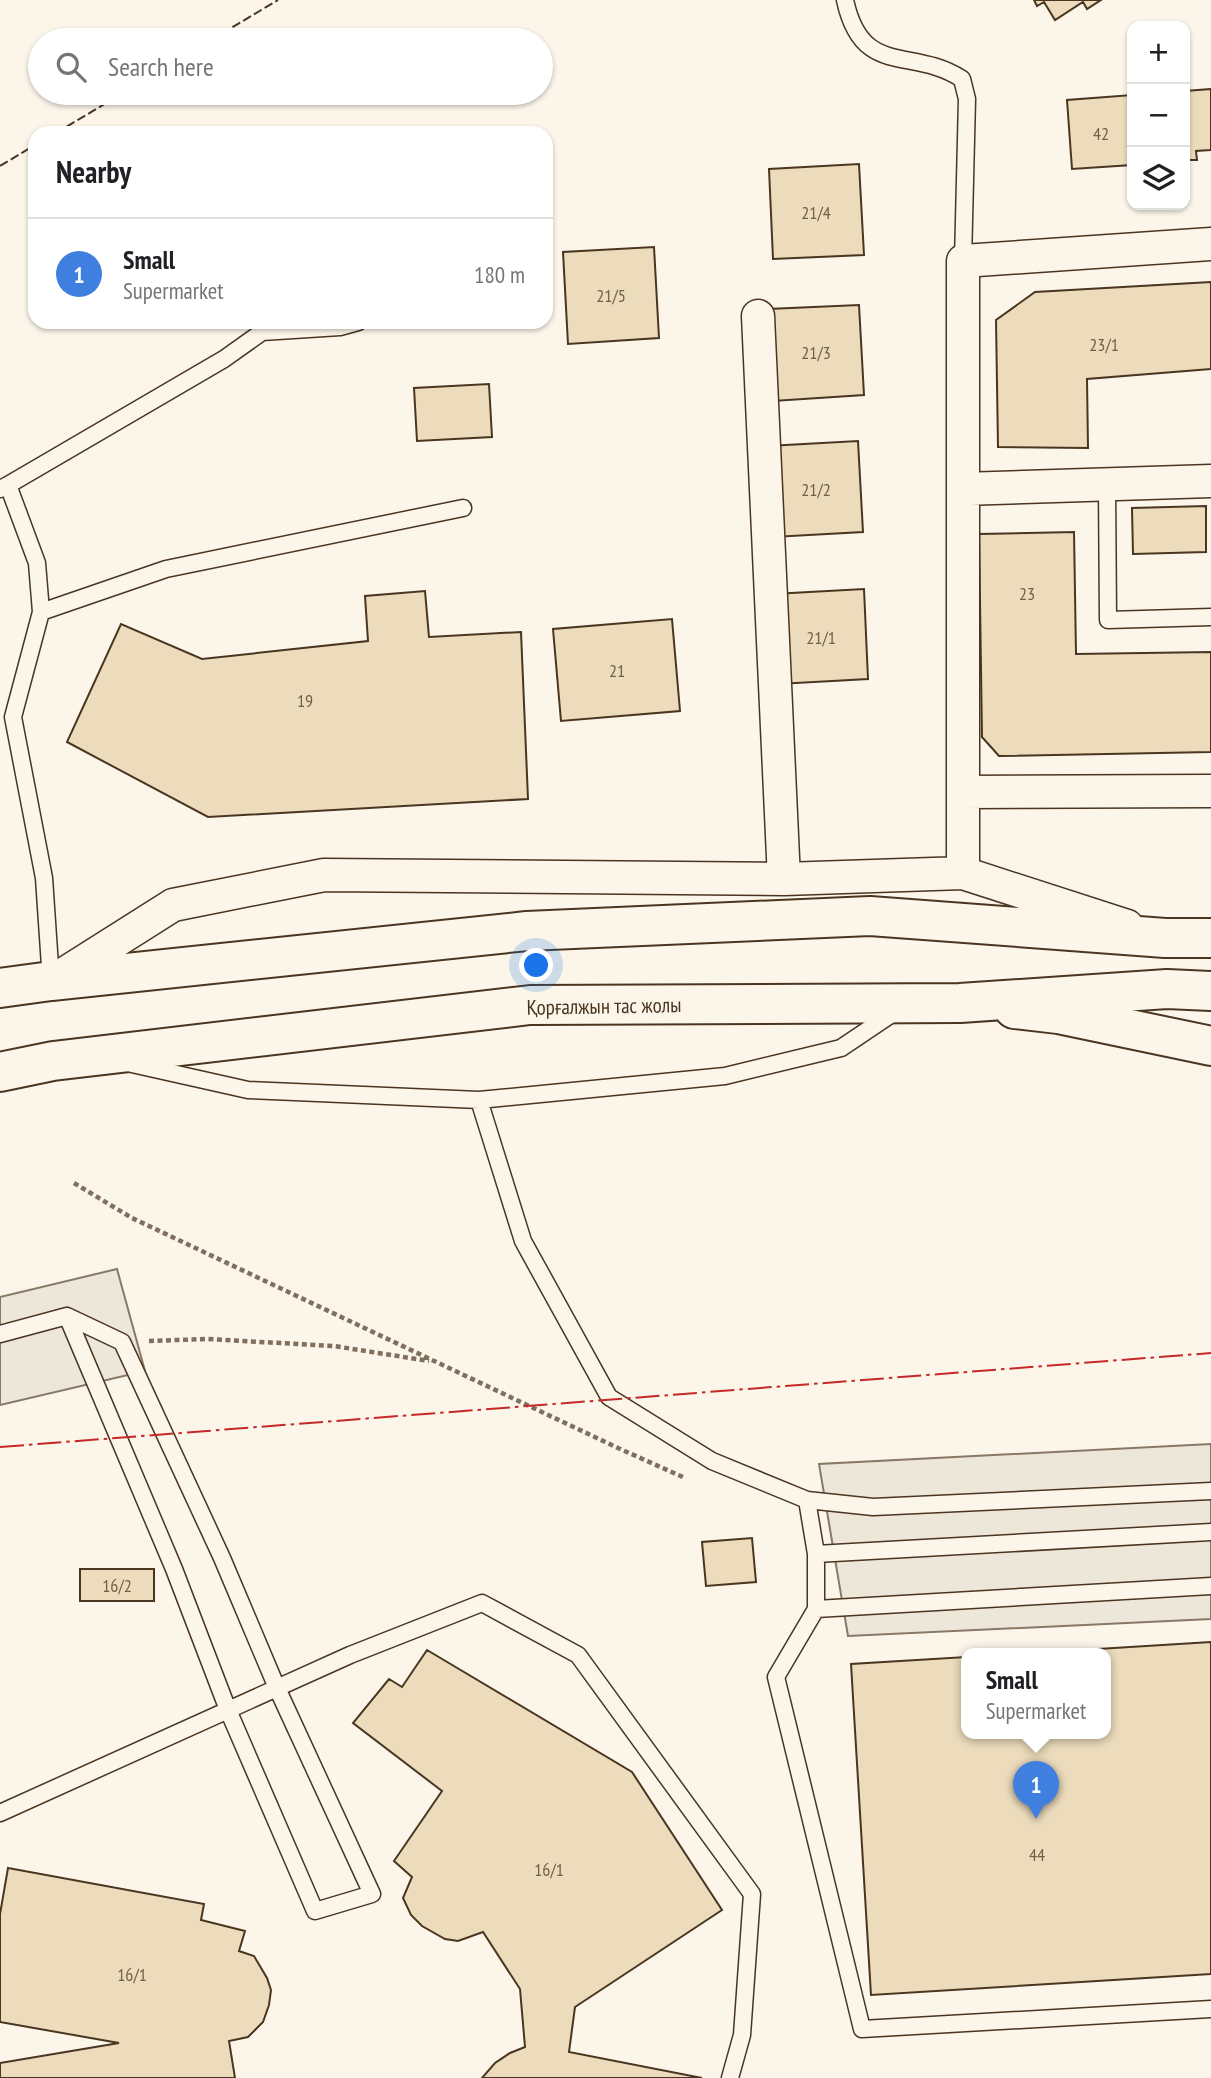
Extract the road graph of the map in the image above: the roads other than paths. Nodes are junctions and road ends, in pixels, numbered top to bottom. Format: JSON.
{"nodes":[{"id":1,"x":845,"y":0,"type":"edge"},
{"id":2,"x":1211,"y":244,"type":"edge"},
{"id":3,"x":963,"y":261,"type":"junction"},
{"id":4,"x":758,"y":316,"type":"dead end"},
{"id":5,"x":309,"y":329,"type":"edge"},
{"id":6,"x":1211,"y":481,"type":"edge"},
{"id":7,"x":1107,"y":485,"type":"junction"},
{"id":8,"x":4,"y":487,"type":"edge"},
{"id":9,"x":963,"y":489,"type":"junction"},
{"id":10,"x":463,"y":508,"type":"dead end"},
{"id":11,"x":41,"y":612,"type":"junction"},
{"id":12,"x":1211,"y":617,"type":"edge"},
{"id":13,"x":1211,"y":790,"type":"edge"},
{"id":14,"x":962,"y":792,"type":"junction"},
{"id":15,"x":963,"y":873,"type":"junction"},
{"id":16,"x":784,"y":879,"type":"junction"},
{"id":17,"x":1211,"y":926,"type":"edge"},
{"id":18,"x":1165,"y":938,"type":"junction"},
{"id":19,"x":1211,"y":938,"type":"edge"},
{"id":20,"x":53,"y":981,"type":"junction"},
{"id":21,"x":0,"y":988,"type":"edge"},
{"id":22,"x":1211,"y":991,"type":"edge"},
{"id":23,"x":960,"y":1003,"type":"junction"},
{"id":24,"x":906,"y":1004,"type":"junction"},
{"id":25,"x":1211,"y":1046,"type":"edge"},
{"id":26,"x":99,"y":1057,"type":"junction"},
{"id":27,"x":0,"y":1072,"type":"edge"},
{"id":28,"x":479,"y":1100,"type":"junction"},
{"id":29,"x":67,"y":1316,"type":"junction"},
{"id":30,"x":0,"y":1334,"type":"edge"},
{"id":31,"x":1211,"y":1491,"type":"edge"},
{"id":32,"x":807,"y":1500,"type":"junction"},
{"id":33,"x":1211,"y":1532,"type":"edge"},
{"id":34,"x":816,"y":1554,"type":"junction"},
{"id":35,"x":1211,"y":1586,"type":"edge"},
{"id":36,"x":816,"y":1609,"type":"junction"},
{"id":37,"x":277,"y":1688,"type":"junction"},
{"id":38,"x":228,"y":1710,"type":"junction"},
{"id":39,"x":0,"y":1813,"type":"edge"},
{"id":40,"x":1211,"y":2009,"type":"edge"},
{"id":41,"x":730,"y":2078,"type":"edge"}],
"edges":[{"from":1,"to":3,"type":"lane"},
{"from":2,"to":3,"type":"street"},
{"from":3,"to":9,"type":"street"},
{"from":4,"to":16,"type":"street"},
{"from":5,"to":8,"type":"lane"},
{"from":6,"to":7,"type":"street"},
{"from":7,"to":9,"type":"street"},
{"from":7,"to":12,"type":"lane"},
{"from":8,"to":11,"type":"lane"},
{"from":9,"to":14,"type":"street"},
{"from":10,"to":11,"type":"lane"},
{"from":11,"to":20,"type":"lane"},
{"from":13,"to":14,"type":"street"},
{"from":14,"to":15,"type":"street"},
{"from":15,"to":16,"type":"street"},
{"from":15,"to":18,"type":"street"},
{"from":16,"to":20,"type":"street"},
{"from":17,"to":18,"type":"main road"},
{"from":18,"to":19,"type":"main road"},
{"from":18,"to":20,"type":"main road"},
{"from":20,"to":21,"type":"main road"},
{"from":22,"to":23,"type":"main road","name":"Қорғалжын тас жолы"},
{"from":23,"to":24,"type":"main road","name":"Қорғалжын тас жолы"},
{"from":23,"to":25,"type":"main road"},
{"from":24,"to":26,"type":"main road","name":"Қорғалжын тас жолы"},
{"from":24,"to":28,"type":"lane"},
{"from":26,"to":27,"type":"main road","name":"Қорғалжын тас жолы"},
{"from":26,"to":28,"type":"lane"},
{"from":28,"to":32,"type":"lane"},
{"from":29,"to":30,"type":"lane"},
{"from":29,"to":37,"type":"lane"},
{"from":29,"to":38,"type":"lane"},
{"from":31,"to":32,"type":"lane"},
{"from":32,"to":34,"type":"lane"},
{"from":33,"to":34,"type":"lane"},
{"from":34,"to":36,"type":"lane"},
{"from":35,"to":36,"type":"lane"},
{"from":36,"to":40,"type":"lane"},
{"from":37,"to":38,"type":"lane"},
{"from":37,"to":38,"type":"lane"},
{"from":37,"to":41,"type":"lane"},
{"from":38,"to":39,"type":"lane"}]}
